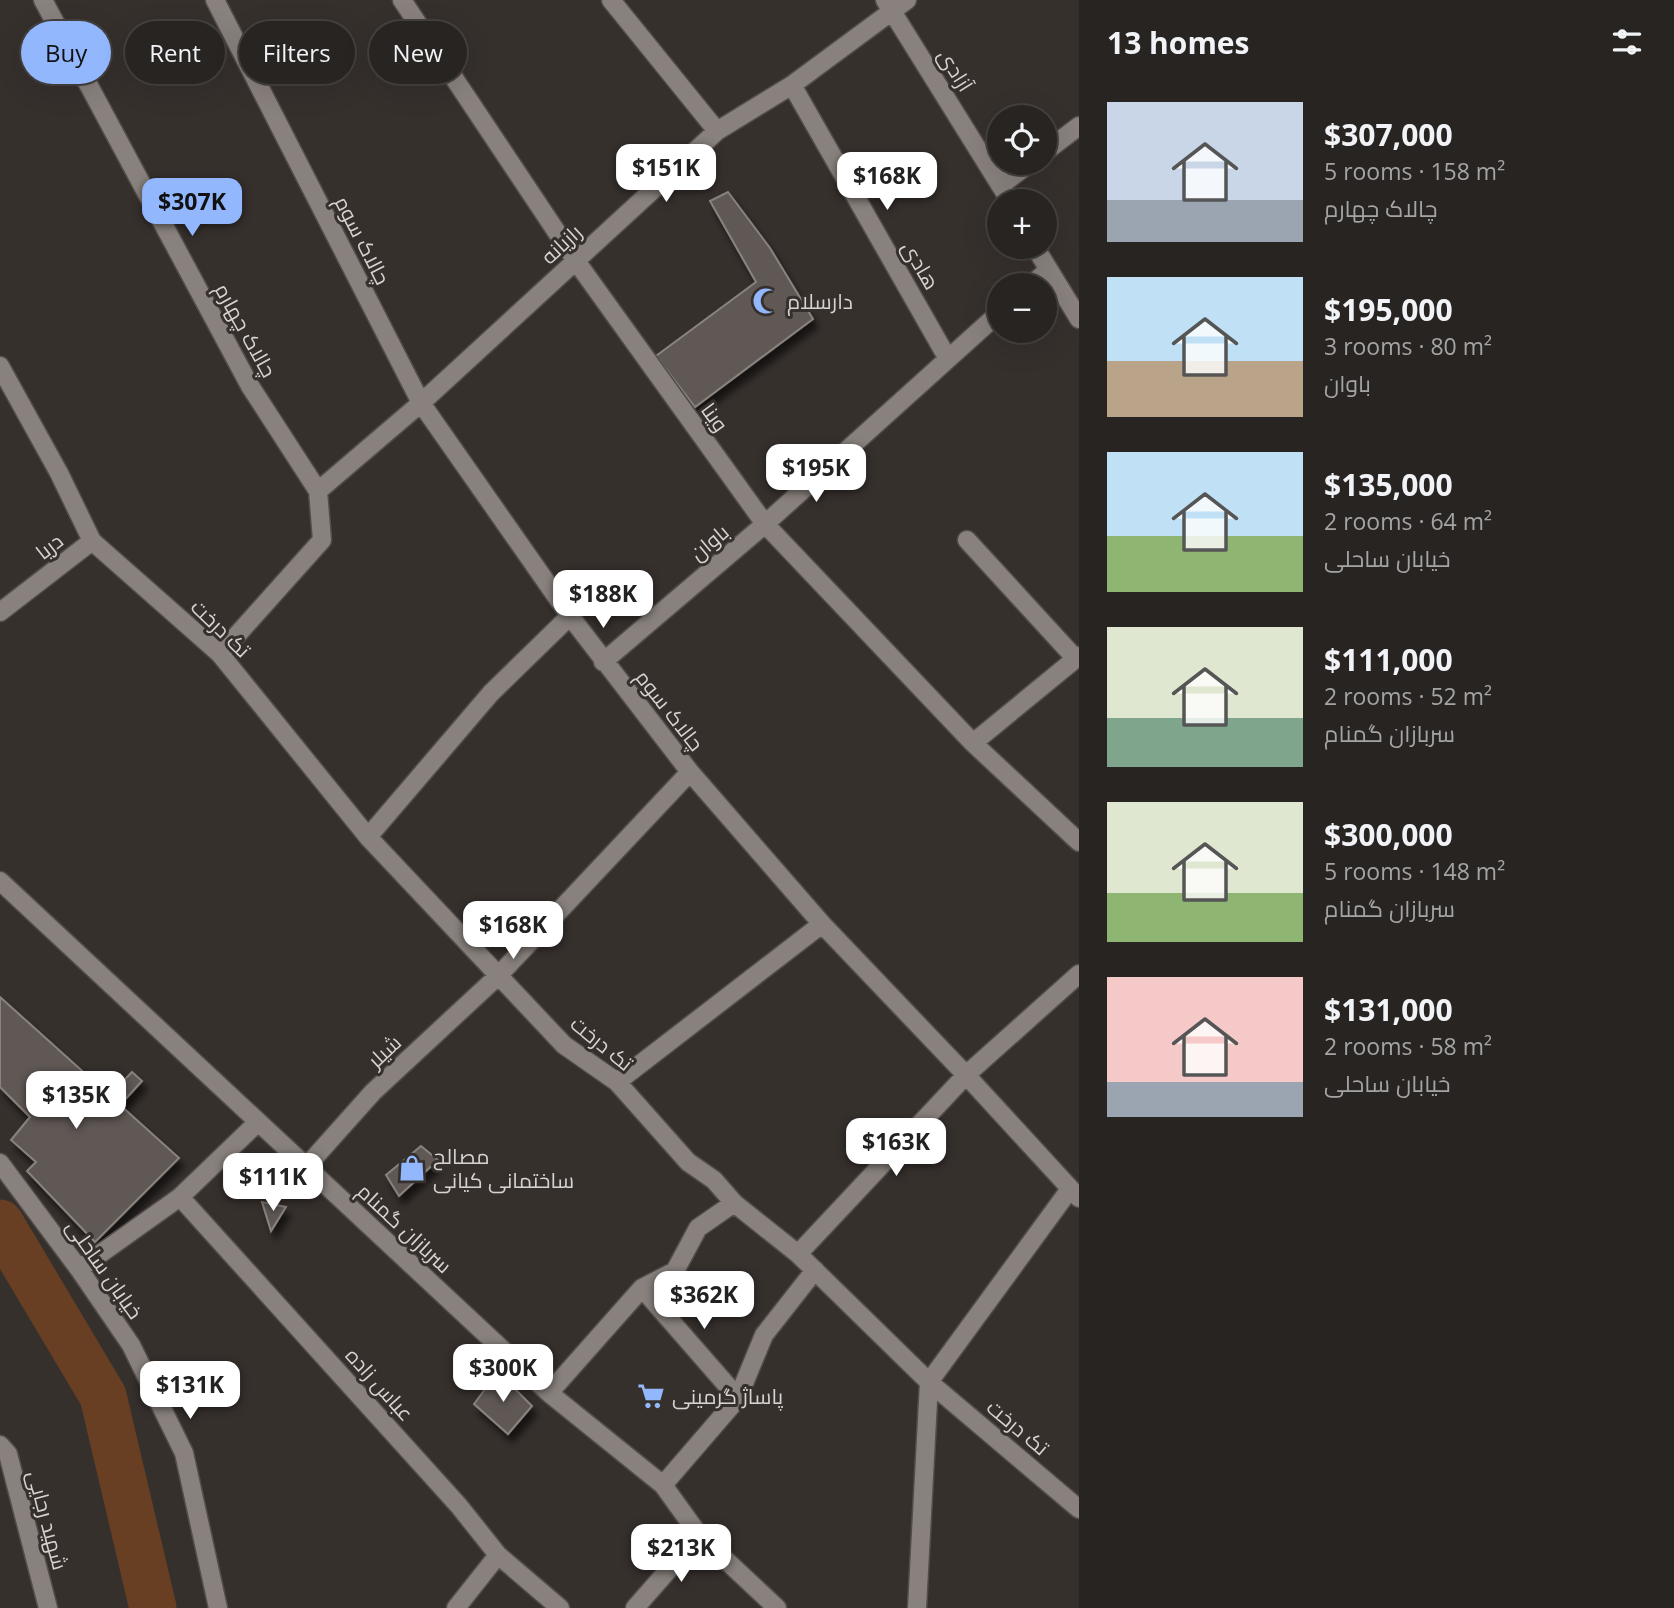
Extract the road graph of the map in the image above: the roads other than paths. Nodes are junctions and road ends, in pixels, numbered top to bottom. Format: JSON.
{"nodes":[{"id":1,"x":43,"y":0,"type":"edge"},
{"id":2,"x":215,"y":0,"type":"edge"},
{"id":3,"x":402,"y":0,"type":"edge"},
{"id":4,"x":611,"y":0,"type":"edge"},
{"id":5,"x":907,"y":0,"type":"edge"},
{"id":6,"x":888,"y":6,"type":"edge"},
{"id":7,"x":792,"y":86,"type":"junction"},
{"id":8,"x":1079,"y":126,"type":"edge"},
{"id":9,"x":717,"y":131,"type":"junction"},
{"id":10,"x":1057,"y":143,"type":"edge"},
{"id":11,"x":1014,"y":175,"type":"edge"},
{"id":12,"x":1001,"y":185,"type":"junction"},
{"id":13,"x":1003,"y":189,"type":"edge"},
{"id":14,"x":1042,"y":259,"type":"edge"},
{"id":15,"x":576,"y":261,"type":"junction"},
{"id":16,"x":1048,"y":270,"type":"junction"},
{"id":17,"x":1045,"y":273,"type":"edge"},
{"id":18,"x":1078,"y":314,"type":"edge"},
{"id":19,"x":987,"y":324,"type":"edge"},
{"id":20,"x":948,"y":359,"type":"junction"},
{"id":21,"x":0,"y":366,"type":"edge"},
{"id":22,"x":421,"y":403,"type":"junction"},
{"id":23,"x":318,"y":491,"type":"junction"},
{"id":24,"x":765,"y":524,"type":"junction"},
{"id":25,"x":967,"y":540,"type":"dead end"},
{"id":26,"x":92,"y":541,"type":"junction"},
{"id":27,"x":0,"y":612,"type":"edge"},
{"id":28,"x":570,"y":616,"type":"junction"},
{"id":29,"x":220,"y":654,"type":"junction"},
{"id":30,"x":1077,"y":658,"type":"edge"},
{"id":31,"x":603,"y":662,"type":"junction"},
{"id":32,"x":973,"y":743,"type":"junction"},
{"id":33,"x":690,"y":772,"type":"junction"},
{"id":34,"x":368,"y":837,"type":"junction"},
{"id":35,"x":1079,"y":842,"type":"edge"},
{"id":36,"x":0,"y":881,"type":"edge"},
{"id":37,"x":822,"y":924,"type":"junction"},
{"id":38,"x":1079,"y":974,"type":"edge"},
{"id":39,"x":499,"y":975,"type":"junction"},
{"id":40,"x":966,"y":1075,"type":"junction"},
{"id":41,"x":617,"y":1082,"type":"junction"},
{"id":42,"x":258,"y":1122,"type":"junction"},
{"id":43,"x":0,"y":1163,"type":"edge"},
{"id":44,"x":306,"y":1167,"type":"junction"},
{"id":45,"x":1075,"y":1194,"type":"edge"},
{"id":46,"x":180,"y":1196,"type":"junction"},
{"id":47,"x":734,"y":1203,"type":"junction"},
{"id":48,"x":798,"y":1254,"type":"junction"},
{"id":49,"x":79,"y":1269,"type":"junction"},
{"id":50,"x":815,"y":1270,"type":"junction"},
{"id":51,"x":642,"y":1289,"type":"junction"},
{"id":52,"x":929,"y":1382,"type":"junction"},
{"id":53,"x":549,"y":1393,"type":"junction"},
{"id":54,"x":738,"y":1398,"type":"junction"},
{"id":55,"x":0,"y":1445,"type":"edge"},
{"id":56,"x":663,"y":1485,"type":"junction"},
{"id":57,"x":1079,"y":1509,"type":"edge"},
{"id":58,"x":699,"y":1535,"type":"junction"},
{"id":59,"x":498,"y":1555,"type":"junction"},
{"id":60,"x":48,"y":1608,"type":"edge"},
{"id":61,"x":218,"y":1608,"type":"edge"},
{"id":62,"x":456,"y":1608,"type":"edge"},
{"id":63,"x":560,"y":1608,"type":"edge"},
{"id":64,"x":635,"y":1608,"type":"edge"},
{"id":65,"x":777,"y":1608,"type":"edge"},
{"id":66,"x":917,"y":1608,"type":"edge"}],
"edges":[{"from":1,"to":23,"type":"street","name":"چالاک چهارم"},
{"from":2,"to":22,"type":"street","name":"چالاک سوم"},
{"from":3,"to":15,"type":"street","name":"وینا"},
{"from":4,"to":9,"type":"street"},
{"from":5,"to":6,"type":"street","name":"رازیانه"},
{"from":6,"to":7,"type":"street","name":"رازیانه"},
{"from":6,"to":12,"type":"street","name":"آزادی"},
{"from":7,"to":9,"type":"street","name":"رازیانه"},
{"from":7,"to":20,"type":"street","name":"هادی"},
{"from":8,"to":10,"type":"street"},
{"from":9,"to":15,"type":"street","name":"رازیانه"},
{"from":11,"to":12,"type":"street"},
{"from":12,"to":13,"type":"street","name":"آزادی"},
{"from":14,"to":16,"type":"street"},
{"from":15,"to":22,"type":"street","name":"رازیانه"},
{"from":15,"to":24,"type":"street","name":"وینا"},
{"from":16,"to":17,"type":"street"},
{"from":16,"to":18,"type":"street"},
{"from":19,"to":20,"type":"street","name":"باوان"},
{"from":20,"to":24,"type":"street","name":"باوان"},
{"from":21,"to":26,"type":"street","name":"تک درخت"},
{"from":22,"to":23,"type":"street","name":"رازیانه"},
{"from":22,"to":28,"type":"street","name":"چالاک سوم"},
{"from":23,"to":29,"type":"street"},
{"from":24,"to":31,"type":"street","name":"باوان"},
{"from":24,"to":32,"type":"street","name":"وینا"},
{"from":25,"to":30,"type":"street"},
{"from":26,"to":27,"type":"street","name":"دریا"},
{"from":26,"to":29,"type":"street","name":"تک درخت"},
{"from":28,"to":31,"type":"street","name":"چالاک سوم"},
{"from":28,"to":34,"type":"street"},
{"from":29,"to":34,"type":"street","name":"تک درخت"},
{"from":30,"to":32,"type":"street"},
{"from":31,"to":33,"type":"street","name":"چالاک سوم"},
{"from":32,"to":35,"type":"street","name":"وینا"},
{"from":33,"to":37,"type":"street","name":"چالاک سوم"},
{"from":33,"to":39,"type":"street","name":"شیلر"},
{"from":34,"to":39,"type":"street","name":"تک درخت"},
{"from":36,"to":42,"type":"street","name":"سربازان گمنام"},
{"from":37,"to":40,"type":"street","name":"چالاک سوم"},
{"from":37,"to":41,"type":"street"},
{"from":38,"to":40,"type":"street"},
{"from":39,"to":41,"type":"street","name":"تک درخت"},
{"from":39,"to":44,"type":"street","name":"شیلر"},
{"from":40,"to":45,"type":"street","name":"چالاک سوم"},
{"from":40,"to":48,"type":"street"},
{"from":41,"to":47,"type":"street","name":"تک درخت"},
{"from":42,"to":44,"type":"street","name":"سربازان گمنام"},
{"from":42,"to":46,"type":"street"},
{"from":43,"to":49,"type":"street","name":"خیابان ساحلی"},
{"from":44,"to":53,"type":"street","name":"سربازان گمنام"},
{"from":45,"to":52,"type":"street"},
{"from":46,"to":49,"type":"street"},
{"from":46,"to":59,"type":"street","name":"عباس زاده"},
{"from":47,"to":48,"type":"street","name":"تک درخت"},
{"from":47,"to":51,"type":"street"},
{"from":48,"to":50,"type":"street","name":"تک درخت"},
{"from":49,"to":61,"type":"street","name":"خیابان ساحلی"},
{"from":50,"to":52,"type":"street","name":"تک درخت"},
{"from":50,"to":54,"type":"street"},
{"from":51,"to":53,"type":"street"},
{"from":51,"to":54,"type":"street"},
{"from":52,"to":57,"type":"street","name":"تک درخت"},
{"from":52,"to":66,"type":"street"},
{"from":53,"to":56,"type":"street","name":"سربازان گمنام"},
{"from":54,"to":56,"type":"street"},
{"from":55,"to":60,"type":"street","name":"شهید رجایی"},
{"from":56,"to":58,"type":"street","name":"سربازان گمنام"},
{"from":58,"to":64,"type":"street"},
{"from":58,"to":65,"type":"street","name":"سربازان گمنام"},
{"from":59,"to":62,"type":"street"},
{"from":59,"to":63,"type":"street","name":"عباس زاده"}]}
